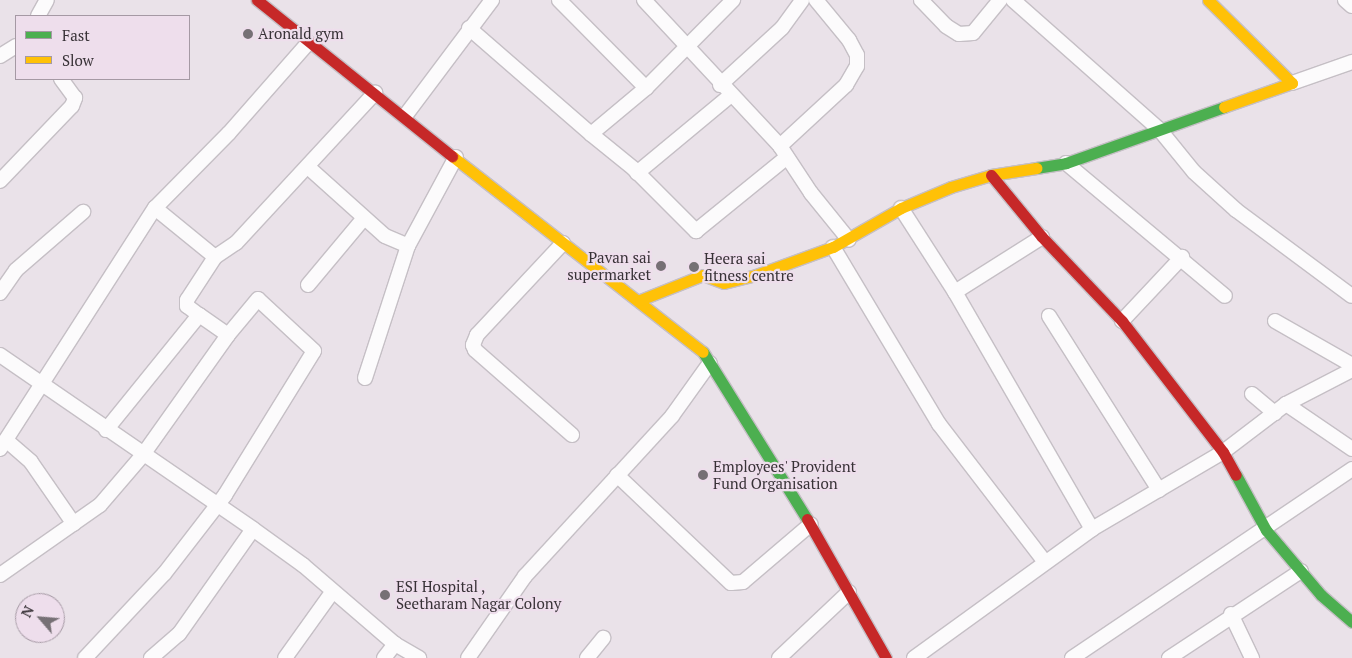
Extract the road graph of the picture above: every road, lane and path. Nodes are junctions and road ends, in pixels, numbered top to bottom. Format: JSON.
{"nodes":[{"id":1,"x":47,"y":0,"type":"edge"},
{"id":2,"x":492,"y":0,"type":"edge"},
{"id":3,"x":559,"y":0,"type":"edge"},
{"id":4,"x":644,"y":0,"type":"edge"},
{"id":5,"x":732,"y":0,"type":"edge"},
{"id":6,"x":802,"y":0,"type":"edge"},
{"id":7,"x":816,"y":0,"type":"edge"},
{"id":8,"x":921,"y":0,"type":"edge"},
{"id":9,"x":1000,"y":0,"type":"edge"},
{"id":10,"x":1208,"y":0,"type":"edge"},
{"id":11,"x":1345,"y":0,"type":"edge"},
{"id":12,"x":1017,"y":2,"type":"edge"},
{"id":13,"x":267,"y":3,"type":"edge"},
{"id":14,"x":1352,"y":6,"type":"edge"},
{"id":15,"x":39,"y":15,"type":"edge"},
{"id":16,"x":469,"y":28,"type":"junction"},
{"id":17,"x":308,"y":43,"type":"junction"},
{"id":18,"x":15,"y":47,"type":"edge"},
{"id":19,"x":687,"y":48,"type":"junction"},
{"id":20,"x":0,"y":56,"type":"edge"},
{"id":21,"x":1352,"y":62,"type":"edge"},
{"id":22,"x":62,"y":80,"type":"edge"},
{"id":23,"x":1292,"y":83,"type":"junction"},
{"id":24,"x":720,"y":85,"type":"junction"},
{"id":25,"x":646,"y":88,"type":"junction"},
{"id":26,"x":375,"y":92,"type":"junction"},
{"id":27,"x":731,"y":95,"type":"junction"},
{"id":28,"x":405,"y":116,"type":"junction"},
{"id":29,"x":1159,"y":129,"type":"junction"},
{"id":30,"x":591,"y":134,"type":"junction"},
{"id":31,"x":784,"y":152,"type":"junction"},
{"id":32,"x":456,"y":157,"type":"junction"},
{"id":33,"x":1066,"y":163,"type":"junction"},
{"id":34,"x":308,"y":167,"type":"junction"},
{"id":35,"x":637,"y":173,"type":"junction"},
{"id":36,"x":990,"y":175,"type":"junction"},
{"id":37,"x":0,"y":181,"type":"edge"},
{"id":38,"x":155,"y":208,"type":"junction"},
{"id":39,"x":901,"y":208,"type":"junction"},
{"id":40,"x":83,"y":212,"type":"dead end"},
{"id":41,"x":364,"y":218,"type":"junction"},
{"id":42,"x":1042,"y":237,"type":"junction"},
{"id":43,"x":849,"y":240,"type":"junction"},
{"id":44,"x":563,"y":243,"type":"junction"},
{"id":45,"x":408,"y":246,"type":"junction"},
{"id":46,"x":833,"y":247,"type":"junction"},
{"id":47,"x":215,"y":257,"type":"junction"},
{"id":48,"x":1182,"y":257,"type":"junction"},
{"id":49,"x":308,"y":285,"type":"dead end"},
{"id":50,"x":955,"y":292,"type":"junction"},
{"id":51,"x":0,"y":293,"type":"edge"},
{"id":52,"x":1225,"y":296,"type":"dead end"},
{"id":53,"x":1352,"y":296,"type":"edge"},
{"id":54,"x":640,"y":300,"type":"junction"},
{"id":55,"x":199,"y":315,"type":"junction"},
{"id":56,"x":1049,"y":316,"type":"dead end"},
{"id":57,"x":1122,"y":321,"type":"junction"},
{"id":58,"x":1275,"y":321,"type":"dead end"},
{"id":59,"x":228,"y":336,"type":"junction"},
{"id":60,"x":1,"y":359,"type":"edge"},
{"id":61,"x":710,"y":363,"type":"junction"},
{"id":62,"x":1352,"y":365,"type":"edge"},
{"id":63,"x":1352,"y":370,"type":"edge"},
{"id":64,"x":365,"y":378,"type":"dead end"},
{"id":65,"x":40,"y":386,"type":"junction"},
{"id":66,"x":1252,"y":394,"type":"dead end"},
{"id":67,"x":1280,"y":408,"type":"junction"},
{"id":68,"x":106,"y":430,"type":"junction"},
{"id":69,"x":572,"y":435,"type":"dead end"},
{"id":70,"x":3,"y":445,"type":"edge"},
{"id":71,"x":1352,"y":449,"type":"edge"},
{"id":72,"x":1223,"y":452,"type":"junction"},
{"id":73,"x":142,"y":456,"type":"junction"},
{"id":74,"x":1352,"y":469,"type":"edge"},
{"id":75,"x":617,"y":475,"type":"junction"},
{"id":76,"x":1159,"y":490,"type":"junction"},
{"id":77,"x":216,"y":507,"type":"junction"},
{"id":78,"x":74,"y":524,"type":"junction"},
{"id":79,"x":811,"y":524,"type":"junction"},
{"id":80,"x":253,"y":529,"type":"junction"},
{"id":81,"x":1092,"y":529,"type":"junction"},
{"id":82,"x":1266,"y":530,"type":"junction"},
{"id":83,"x":1046,"y":562,"type":"junction"},
{"id":84,"x":1301,"y":571,"type":"junction"},
{"id":85,"x":0,"y":575,"type":"edge"},
{"id":86,"x":334,"y":591,"type":"junction"},
{"id":87,"x":849,"y":592,"type":"junction"},
{"id":88,"x":1231,"y":614,"type":"junction"},
{"id":89,"x":1349,"y":614,"type":"edge"},
{"id":90,"x":603,"y":638,"type":"dead end"},
{"id":91,"x":395,"y":644,"type":"junction"},
{"id":92,"x":85,"y":658,"type":"edge"},
{"id":93,"x":151,"y":658,"type":"edge"},
{"id":94,"x":285,"y":658,"type":"edge"},
{"id":95,"x":384,"y":658,"type":"edge"},
{"id":96,"x":418,"y":658,"type":"edge"},
{"id":97,"x":468,"y":658,"type":"edge"},
{"id":98,"x":587,"y":658,"type":"edge"},
{"id":99,"x":779,"y":658,"type":"edge"},
{"id":100,"x":886,"y":658,"type":"edge"},
{"id":101,"x":914,"y":658,"type":"edge"},
{"id":102,"x":1072,"y":658,"type":"edge"},
{"id":103,"x":1169,"y":658,"type":"edge"},
{"id":104,"x":1252,"y":658,"type":"edge"}],
"edges":[{"from":1,"to":15,"type":"street"},
{"from":2,"to":16,"type":"street"},
{"from":3,"to":25,"type":"street"},
{"from":4,"to":19,"type":"street"},
{"from":5,"to":19,"type":"street"},
{"from":6,"to":24,"type":"street"},
{"from":7,"to":31,"type":"street"},
{"from":8,"to":9,"type":"street"},
{"from":10,"to":23,"type":"street"},
{"from":11,"to":14,"type":"street"},
{"from":12,"to":29,"type":"street"},
{"from":13,"to":17,"type":"street"},
{"from":16,"to":28,"type":"street"},
{"from":16,"to":30,"type":"street"},
{"from":17,"to":26,"type":"street"},
{"from":17,"to":38,"type":"street"},
{"from":18,"to":20,"type":"street"},
{"from":19,"to":24,"type":"street"},
{"from":19,"to":25,"type":"street"},
{"from":21,"to":23,"type":"street"},
{"from":22,"to":37,"type":"street"},
{"from":23,"to":29,"type":"street"},
{"from":24,"to":27,"type":"street"},
{"from":25,"to":30,"type":"street"},
{"from":26,"to":28,"type":"street"},
{"from":26,"to":34,"type":"street"},
{"from":27,"to":31,"type":"street"},
{"from":27,"to":35,"type":"street"},
{"from":28,"to":32,"type":"street"},
{"from":29,"to":33,"type":"street"},
{"from":29,"to":53,"type":"street"},
{"from":30,"to":35,"type":"street"},
{"from":31,"to":35,"type":"street"},
{"from":31,"to":43,"type":"street"},
{"from":32,"to":44,"type":"street"},
{"from":32,"to":45,"type":"street"},
{"from":33,"to":36,"type":"street"},
{"from":33,"to":48,"type":"street"},
{"from":34,"to":41,"type":"street"},
{"from":34,"to":47,"type":"street"},
{"from":36,"to":39,"type":"street"},
{"from":36,"to":42,"type":"street"},
{"from":38,"to":47,"type":"street"},
{"from":38,"to":65,"type":"street"},
{"from":39,"to":43,"type":"street"},
{"from":39,"to":50,"type":"street"},
{"from":40,"to":51,"type":"street"},
{"from":41,"to":45,"type":"street"},
{"from":41,"to":49,"type":"street"},
{"from":42,"to":50,"type":"street"},
{"from":42,"to":57,"type":"street"},
{"from":43,"to":46,"type":"street"},
{"from":44,"to":54,"type":"street"},
{"from":44,"to":69,"type":"street"},
{"from":45,"to":64,"type":"street"},
{"from":46,"to":54,"type":"street"},
{"from":46,"to":83,"type":"street"},
{"from":47,"to":55,"type":"street"},
{"from":48,"to":52,"type":"street"},
{"from":48,"to":57,"type":"street"},
{"from":50,"to":81,"type":"street"},
{"from":54,"to":61,"type":"street"},
{"from":55,"to":59,"type":"street"},
{"from":55,"to":68,"type":"street"},
{"from":56,"to":76,"type":"street"},
{"from":57,"to":72,"type":"street"},
{"from":58,"to":62,"type":"street"},
{"from":59,"to":73,"type":"street"},
{"from":59,"to":77,"type":"street"},
{"from":60,"to":65,"type":"street"},
{"from":61,"to":75,"type":"street"},
{"from":61,"to":79,"type":"street"},
{"from":63,"to":67,"type":"street"},
{"from":65,"to":68,"type":"street"},
{"from":65,"to":70,"type":"street"},
{"from":66,"to":67,"type":"street"},
{"from":67,"to":71,"type":"street"},
{"from":67,"to":72,"type":"street"},
{"from":68,"to":73,"type":"street"},
{"from":70,"to":78,"type":"street"},
{"from":72,"to":76,"type":"street"},
{"from":72,"to":82,"type":"street"},
{"from":73,"to":77,"type":"street"},
{"from":73,"to":78,"type":"street"},
{"from":74,"to":82,"type":"street"},
{"from":75,"to":79,"type":"street"},
{"from":75,"to":97,"type":"street"},
{"from":76,"to":81,"type":"street"},
{"from":77,"to":80,"type":"street"},
{"from":77,"to":92,"type":"street"},
{"from":78,"to":85,"type":"street"},
{"from":79,"to":87,"type":"street"},
{"from":80,"to":86,"type":"street"},
{"from":80,"to":93,"type":"street"},
{"from":81,"to":83,"type":"street"},
{"from":82,"to":84,"type":"street"},
{"from":82,"to":102,"type":"street"},
{"from":83,"to":101,"type":"street"},
{"from":84,"to":88,"type":"street"},
{"from":84,"to":89,"type":"street"},
{"from":86,"to":91,"type":"street"},
{"from":86,"to":94,"type":"street"},
{"from":87,"to":99,"type":"street"},
{"from":87,"to":100,"type":"street"},
{"from":88,"to":103,"type":"street"},
{"from":88,"to":104,"type":"street"},
{"from":90,"to":98,"type":"street"},
{"from":91,"to":95,"type":"street"},
{"from":91,"to":96,"type":"street"}]}
